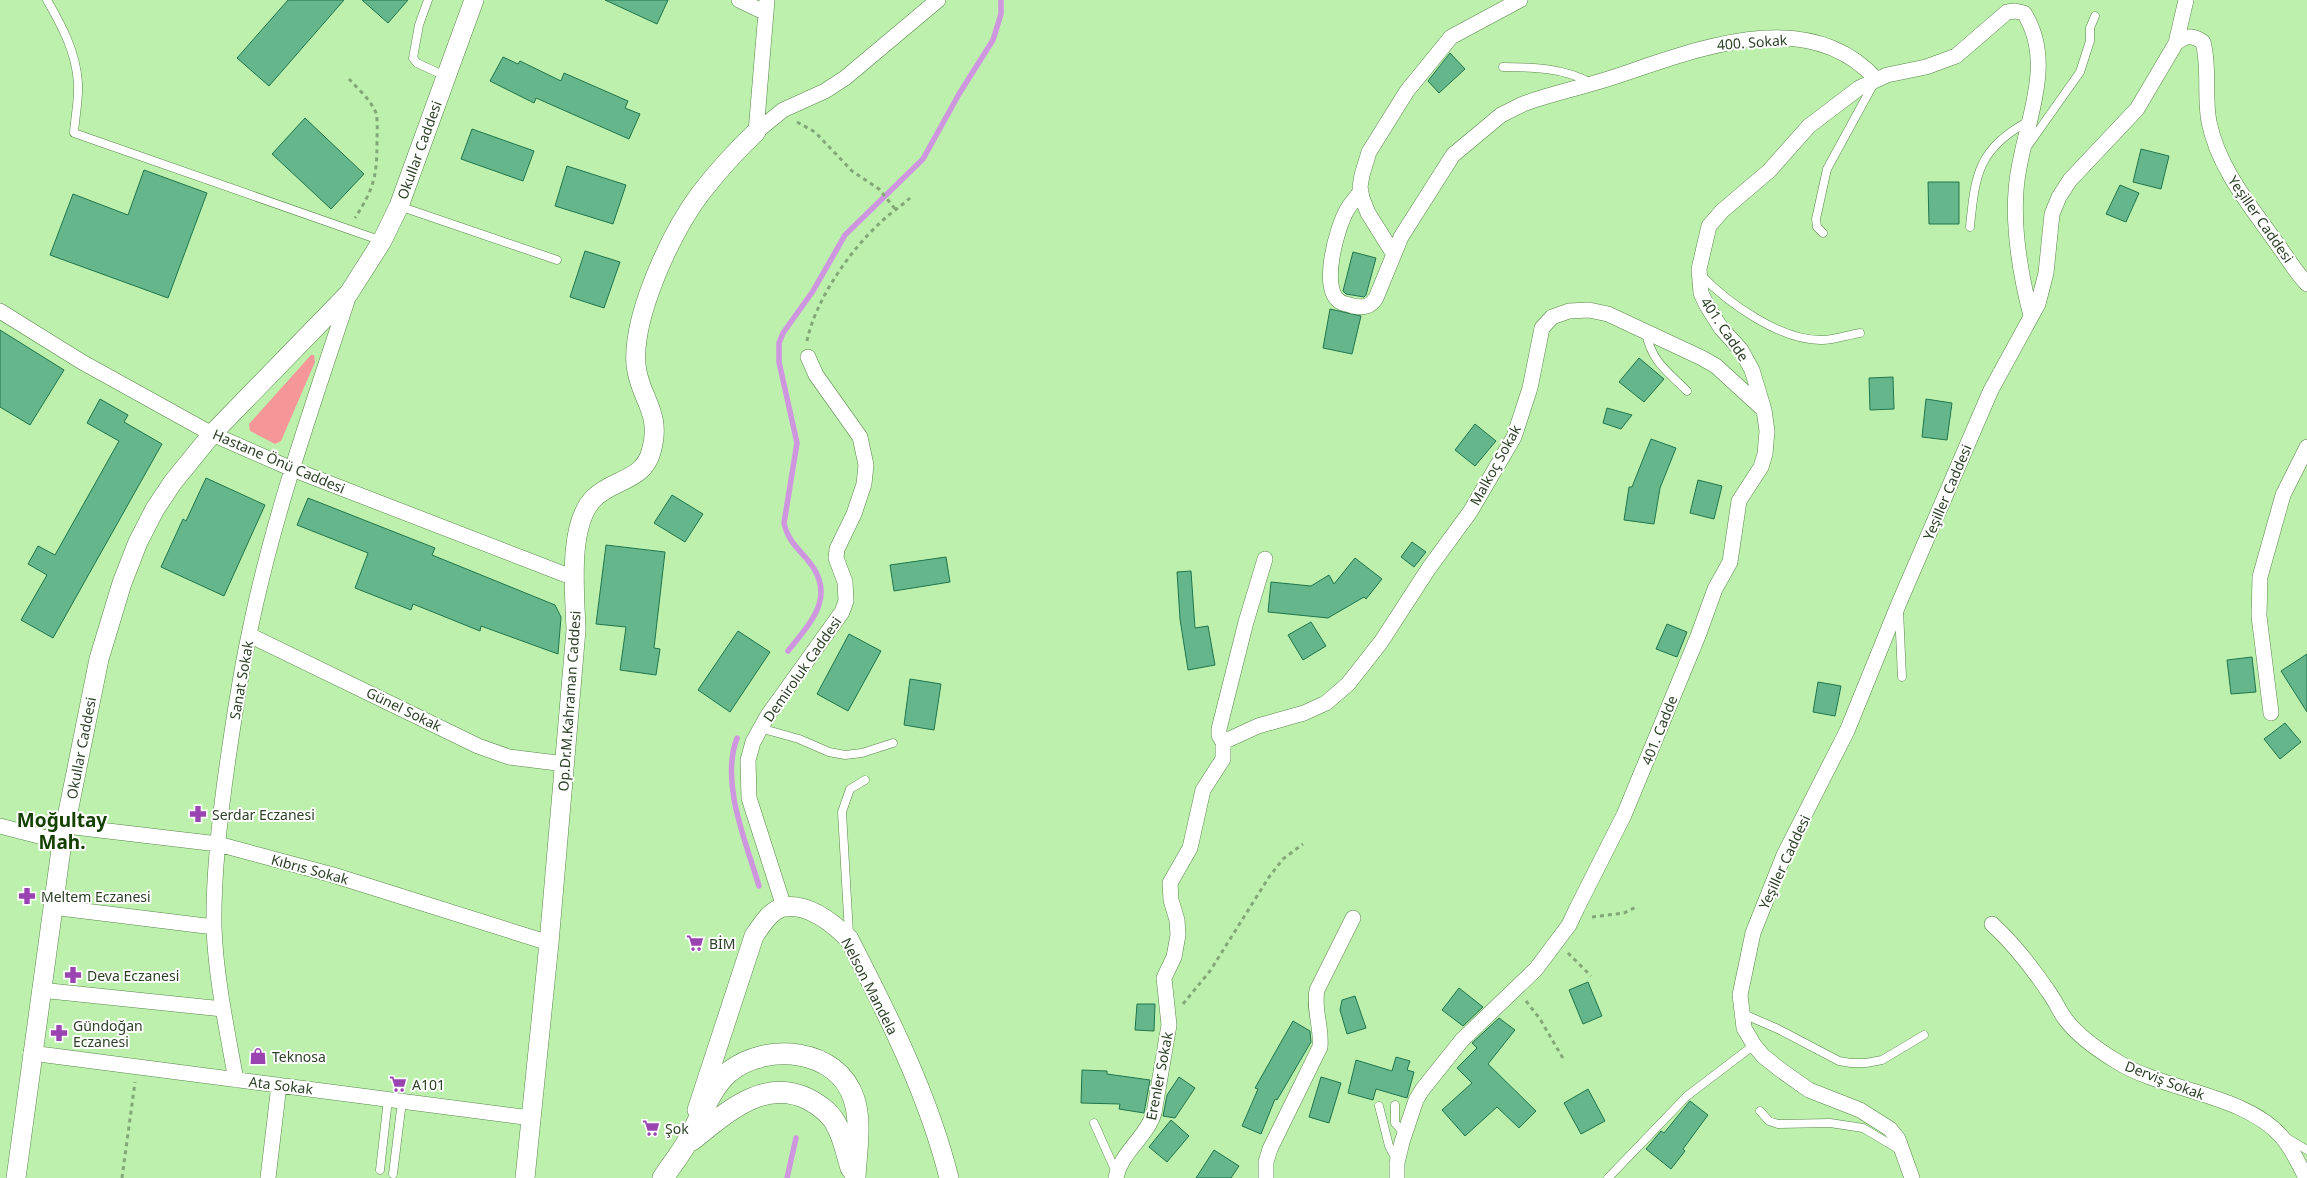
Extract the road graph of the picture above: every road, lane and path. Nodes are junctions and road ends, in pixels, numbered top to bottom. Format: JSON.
{"nodes":[{"id":1,"x":47,"y":0,"type":"edge"},
{"id":2,"x":428,"y":0,"type":"edge"},
{"id":3,"x":474,"y":0,"type":"edge"},
{"id":4,"x":739,"y":0,"type":"edge"},
{"id":5,"x":938,"y":0,"type":"edge"},
{"id":6,"x":1520,"y":0,"type":"edge"},
{"id":7,"x":2186,"y":0,"type":"edge"},
{"id":8,"x":765,"y":6,"type":"edge"},
{"id":9,"x":2095,"y":16,"type":"dead end"},
{"id":10,"x":2176,"y":43,"type":"junction"},
{"id":11,"x":1503,"y":68,"type":"dead end"},
{"id":12,"x":446,"y":76,"type":"junction"},
{"id":13,"x":349,"y":79,"type":"dead end"},
{"id":14,"x":1876,"y":79,"type":"junction"},
{"id":15,"x":1592,"y":84,"type":"junction"},
{"id":16,"x":792,"y":104,"type":"junction"},
{"id":17,"x":2030,"y":120,"type":"junction"},
{"id":18,"x":756,"y":132,"type":"junction"},
{"id":19,"x":2023,"y":152,"type":"junction"},
{"id":20,"x":1361,"y":191,"type":"junction"},
{"id":21,"x":910,"y":198,"type":"dead end"},
{"id":22,"x":399,"y":206,"type":"junction"},
{"id":23,"x":896,"y":210,"type":"junction"},
{"id":24,"x":1970,"y":228,"type":"dead end"},
{"id":25,"x":348,"y":229,"type":"junction"},
{"id":26,"x":1823,"y":232,"type":"dead end"},
{"id":27,"x":382,"y":241,"type":"junction"},
{"id":28,"x":1393,"y":253,"type":"junction"},
{"id":29,"x":557,"y":260,"type":"dead end"},
{"id":30,"x":1699,"y":274,"type":"junction"},
{"id":31,"x":2307,"y":284,"type":"edge"},
{"id":32,"x":349,"y":293,"type":"junction"},
{"id":33,"x":0,"y":311,"type":"edge"},
{"id":34,"x":2031,"y":316,"type":"junction"},
{"id":35,"x":1646,"y":331,"type":"junction"},
{"id":36,"x":1860,"y":333,"type":"dead end"},
{"id":37,"x":808,"y":357,"type":"joint"},
{"id":38,"x":1687,"y":391,"type":"dead end"},
{"id":39,"x":1764,"y":410,"type":"junction"},
{"id":40,"x":212,"y":434,"type":"junction"},
{"id":41,"x":2307,"y":447,"type":"edge"},
{"id":42,"x":292,"y":469,"type":"junction"},
{"id":43,"x":1266,"y":560,"type":"dead end"},
{"id":44,"x":574,"y":578,"type":"junction"},
{"id":45,"x":1899,"y":603,"type":"junction"},
{"id":46,"x":249,"y":635,"type":"junction"},
{"id":47,"x":1902,"y":677,"type":"dead end"},
{"id":48,"x":2271,"y":713,"type":"dead end"},
{"id":49,"x":760,"y":728,"type":"junction"},
{"id":50,"x":893,"y":742,"type":"dead end"},
{"id":51,"x":1223,"y":742,"type":"junction"},
{"id":52,"x":565,"y":764,"type":"junction"},
{"id":53,"x":865,"y":780,"type":"dead end"},
{"id":54,"x":0,"y":826,"type":"edge"},
{"id":55,"x":64,"y":834,"type":"junction"},
{"id":56,"x":218,"y":844,"type":"junction"},
{"id":57,"x":1303,"y":844,"type":"dead end"},
{"id":58,"x":1638,"y":906,"type":"dead end"},
{"id":59,"x":52,"y":907,"type":"junction"},
{"id":60,"x":784,"y":907,"type":"junction"},
{"id":61,"x":1353,"y":918,"type":"dead end"},
{"id":62,"x":1992,"y":924,"type":"dead end"},
{"id":63,"x":214,"y":926,"type":"junction"},
{"id":64,"x":1560,"y":937,"type":"junction"},
{"id":65,"x":849,"y":938,"type":"junction"},
{"id":66,"x":549,"y":943,"type":"junction"},
{"id":67,"x":1591,"y":976,"type":"dead end"},
{"id":68,"x":40,"y":990,"type":"junction"},
{"id":69,"x":1515,"y":991,"type":"junction"},
{"id":70,"x":223,"y":1009,"type":"junction"},
{"id":71,"x":1741,"y":1013,"type":"junction"},
{"id":72,"x":1169,"y":1025,"type":"junction"},
{"id":73,"x":1924,"y":1035,"type":"dead end"},
{"id":74,"x":1754,"y":1045,"type":"junction"},
{"id":75,"x":31,"y":1053,"type":"junction"},
{"id":76,"x":1564,"y":1060,"type":"dead end"},
{"id":77,"x":137,"y":1067,"type":"junction"},
{"id":78,"x":236,"y":1080,"type":"junction"},
{"id":79,"x":279,"y":1085,"type":"junction"},
{"id":80,"x":395,"y":1100,"type":"junction"},
{"id":81,"x":1395,"y":1105,"type":"dead end"},
{"id":82,"x":1379,"y":1106,"type":"dead end"},
{"id":83,"x":1760,"y":1112,"type":"dead end"},
{"id":84,"x":532,"y":1118,"type":"junction"},
{"id":85,"x":1094,"y":1123,"type":"dead end"},
{"id":86,"x":1405,"y":1134,"type":"junction"},
{"id":87,"x":2280,"y":1135,"type":"junction"},
{"id":88,"x":686,"y":1145,"type":"junction"},
{"id":89,"x":2307,"y":1150,"type":"edge"},
{"id":90,"x":1902,"y":1151,"type":"junction"},
{"id":91,"x":380,"y":1170,"type":"dead end"},
{"id":92,"x":1397,"y":1171,"type":"edge"},
{"id":93,"x":393,"y":1174,"type":"dead end"},
{"id":94,"x":1117,"y":1176,"type":"edge"},
{"id":95,"x":16,"y":1178,"type":"edge"},
{"id":96,"x":122,"y":1178,"type":"edge"},
{"id":97,"x":268,"y":1178,"type":"edge"},
{"id":98,"x":525,"y":1178,"type":"edge"},
{"id":99,"x":663,"y":1178,"type":"edge"},
{"id":100,"x":855,"y":1178,"type":"edge"},
{"id":101,"x":949,"y":1178,"type":"edge"},
{"id":102,"x":1266,"y":1178,"type":"edge"},
{"id":103,"x":1608,"y":1178,"type":"edge"},
{"id":104,"x":1912,"y":1178,"type":"edge"},
{"id":105,"x":2306,"y":1178,"type":"edge"}],
"edges":[{"from":1,"to":25,"type":"lane"},
{"from":2,"to":12,"type":"lane"},
{"from":3,"to":12,"type":"street","name":"Okullar Caddesi"},
{"from":4,"to":8,"type":"street"},
{"from":5,"to":16,"type":"street","name":"Op.Dr.M.Kahraman Caddesi"},
{"from":6,"to":20,"type":"street"},
{"from":7,"to":10,"type":"street"},
{"from":8,"to":18,"type":"street"},
{"from":9,"to":19,"type":"lane"},
{"from":10,"to":31,"type":"street","name":"Yeşiller Caddesi"},
{"from":10,"to":34,"type":"street","name":"Yeşiller Caddesi"},
{"from":11,"to":15,"type":"lane"},
{"from":12,"to":22,"type":"street","name":"Okullar Caddesi"},
{"from":13,"to":25,"type":"path"},
{"from":14,"to":15,"type":"street","name":"400. Sokak"},
{"from":14,"to":17,"type":"street","name":"401. Cadde"},
{"from":14,"to":26,"type":"lane"},
{"from":14,"to":30,"type":"street","name":"401. Cadde"},
{"from":15,"to":28,"type":"street","name":"400. Sokak"},
{"from":16,"to":18,"type":"street","name":"Op.Dr.M.Kahraman Caddesi"},
{"from":16,"to":23,"type":"path"},
{"from":17,"to":19,"type":"street","name":"401. Cadde"},
{"from":17,"to":24,"type":"lane"},
{"from":18,"to":44,"type":"street","name":"Op.Dr.M.Kahraman Caddesi"},
{"from":19,"to":34,"type":"street","name":"401. Cadde"},
{"from":20,"to":28,"type":"street"},
{"from":20,"to":28,"type":"street","name":"400. Sokak"},
{"from":21,"to":23,"type":"path"},
{"from":22,"to":27,"type":"street","name":"Okullar Caddesi"},
{"from":22,"to":29,"type":"lane"},
{"from":23,"to":37,"type":"path"},
{"from":25,"to":27,"type":"lane"},
{"from":27,"to":32,"type":"street","name":"Okullar Caddesi"},
{"from":30,"to":36,"type":"lane"},
{"from":30,"to":39,"type":"street","name":"401. Cadde"},
{"from":32,"to":40,"type":"street","name":"Okullar Caddesi"},
{"from":32,"to":42,"type":"street","name":"Sanat Sokak"},
{"from":33,"to":40,"type":"street","name":"Hastane Önü Caddesi"},
{"from":34,"to":45,"type":"street","name":"Yeşiller Caddesi"},
{"from":35,"to":38,"type":"lane"},
{"from":35,"to":39,"type":"street","name":"Malkoç Sokak"},
{"from":35,"to":51,"type":"street","name":"Malkoç Sokak"},
{"from":37,"to":49,"type":"street","name":"Demiroluk Caddesi"},
{"from":39,"to":64,"type":"street","name":"401. Cadde"},
{"from":40,"to":42,"type":"street","name":"Hastane Önü Caddesi"},
{"from":40,"to":55,"type":"street","name":"Okullar Caddesi"},
{"from":41,"to":48,"type":"street"},
{"from":42,"to":44,"type":"street","name":"Hastane Önü Caddesi"},
{"from":42,"to":46,"type":"street","name":"Sanat Sokak"},
{"from":43,"to":51,"type":"street","name":"Erenler Sokak"},
{"from":44,"to":52,"type":"street","name":"Op.Dr.M.Kahraman Caddesi"},
{"from":45,"to":47,"type":"lane"},
{"from":45,"to":71,"type":"street","name":"Yeşiller Caddesi"},
{"from":46,"to":52,"type":"street","name":"Günel Sokak"},
{"from":46,"to":56,"type":"street","name":"Sanat Sokak"},
{"from":49,"to":50,"type":"lane"},
{"from":49,"to":60,"type":"street","name":"Demiroluk Caddesi"},
{"from":51,"to":72,"type":"street","name":"Erenler Sokak"},
{"from":52,"to":66,"type":"street","name":"Op.Dr.M.Kahraman Caddesi"},
{"from":53,"to":65,"type":"lane"},
{"from":54,"to":55,"type":"street","name":"Kıbrıs Sokak"},
{"from":55,"to":56,"type":"street","name":"Kıbrıs Sokak"},
{"from":55,"to":59,"type":"street","name":"Okullar Caddesi"},
{"from":56,"to":63,"type":"street","name":"Sanat Sokak"},
{"from":56,"to":66,"type":"street","name":"Kıbrıs Sokak"},
{"from":57,"to":72,"type":"path"},
{"from":58,"to":64,"type":"path"},
{"from":59,"to":63,"type":"street"},
{"from":59,"to":68,"type":"street","name":"Okullar Caddesi"},
{"from":60,"to":65,"type":"street","name":"Nelson Mandela"},
{"from":60,"to":88,"type":"street"},
{"from":61,"to":102,"type":"street"},
{"from":62,"to":87,"type":"street","name":"Derviş Sokak"},
{"from":63,"to":70,"type":"street","name":"Sanat Sokak"},
{"from":64,"to":67,"type":"path"},
{"from":64,"to":69,"type":"street","name":"401. Cadde"},
{"from":65,"to":101,"type":"street","name":"Nelson Mandela"},
{"from":66,"to":84,"type":"street","name":"Op.Dr.M.Kahraman Caddesi"},
{"from":68,"to":70,"type":"street"},
{"from":68,"to":75,"type":"street","name":"Okullar Caddesi"},
{"from":69,"to":76,"type":"path"},
{"from":69,"to":86,"type":"street","name":"401. Cadde"},
{"from":70,"to":78,"type":"street","name":"Sanat Sokak"},
{"from":71,"to":73,"type":"lane"},
{"from":71,"to":74,"type":"street","name":"Yeşiller Caddesi"},
{"from":72,"to":94,"type":"street","name":"Erenler Sokak"},
{"from":74,"to":90,"type":"street","name":"Yeşiller Caddesi"},
{"from":74,"to":103,"type":"lane"},
{"from":75,"to":77,"type":"street","name":"Ata Sokak"},
{"from":75,"to":95,"type":"street","name":"Okullar Caddesi"},
{"from":77,"to":78,"type":"street","name":"Ata Sokak"},
{"from":77,"to":96,"type":"path"},
{"from":78,"to":79,"type":"street","name":"Ata Sokak"},
{"from":79,"to":80,"type":"street","name":"Ata Sokak"},
{"from":79,"to":97,"type":"street"},
{"from":80,"to":84,"type":"street","name":"Ata Sokak"},
{"from":80,"to":91,"type":"lane"},
{"from":80,"to":93,"type":"lane"},
{"from":81,"to":86,"type":"lane"},
{"from":82,"to":92,"type":"lane"},
{"from":83,"to":90,"type":"lane"},
{"from":84,"to":98,"type":"street","name":"Op.Dr.M.Kahraman Caddesi"},
{"from":85,"to":94,"type":"lane"},
{"from":86,"to":92,"type":"street","name":"401. Cadde"},
{"from":87,"to":89,"type":"lane"},
{"from":87,"to":105,"type":"street","name":"Derviş Sokak"},
{"from":88,"to":99,"type":"main road"},
{"from":88,"to":100,"type":"main road"},
{"from":88,"to":100,"type":"main road"},
{"from":90,"to":104,"type":"street","name":"Yeşiller Caddesi"}]}
